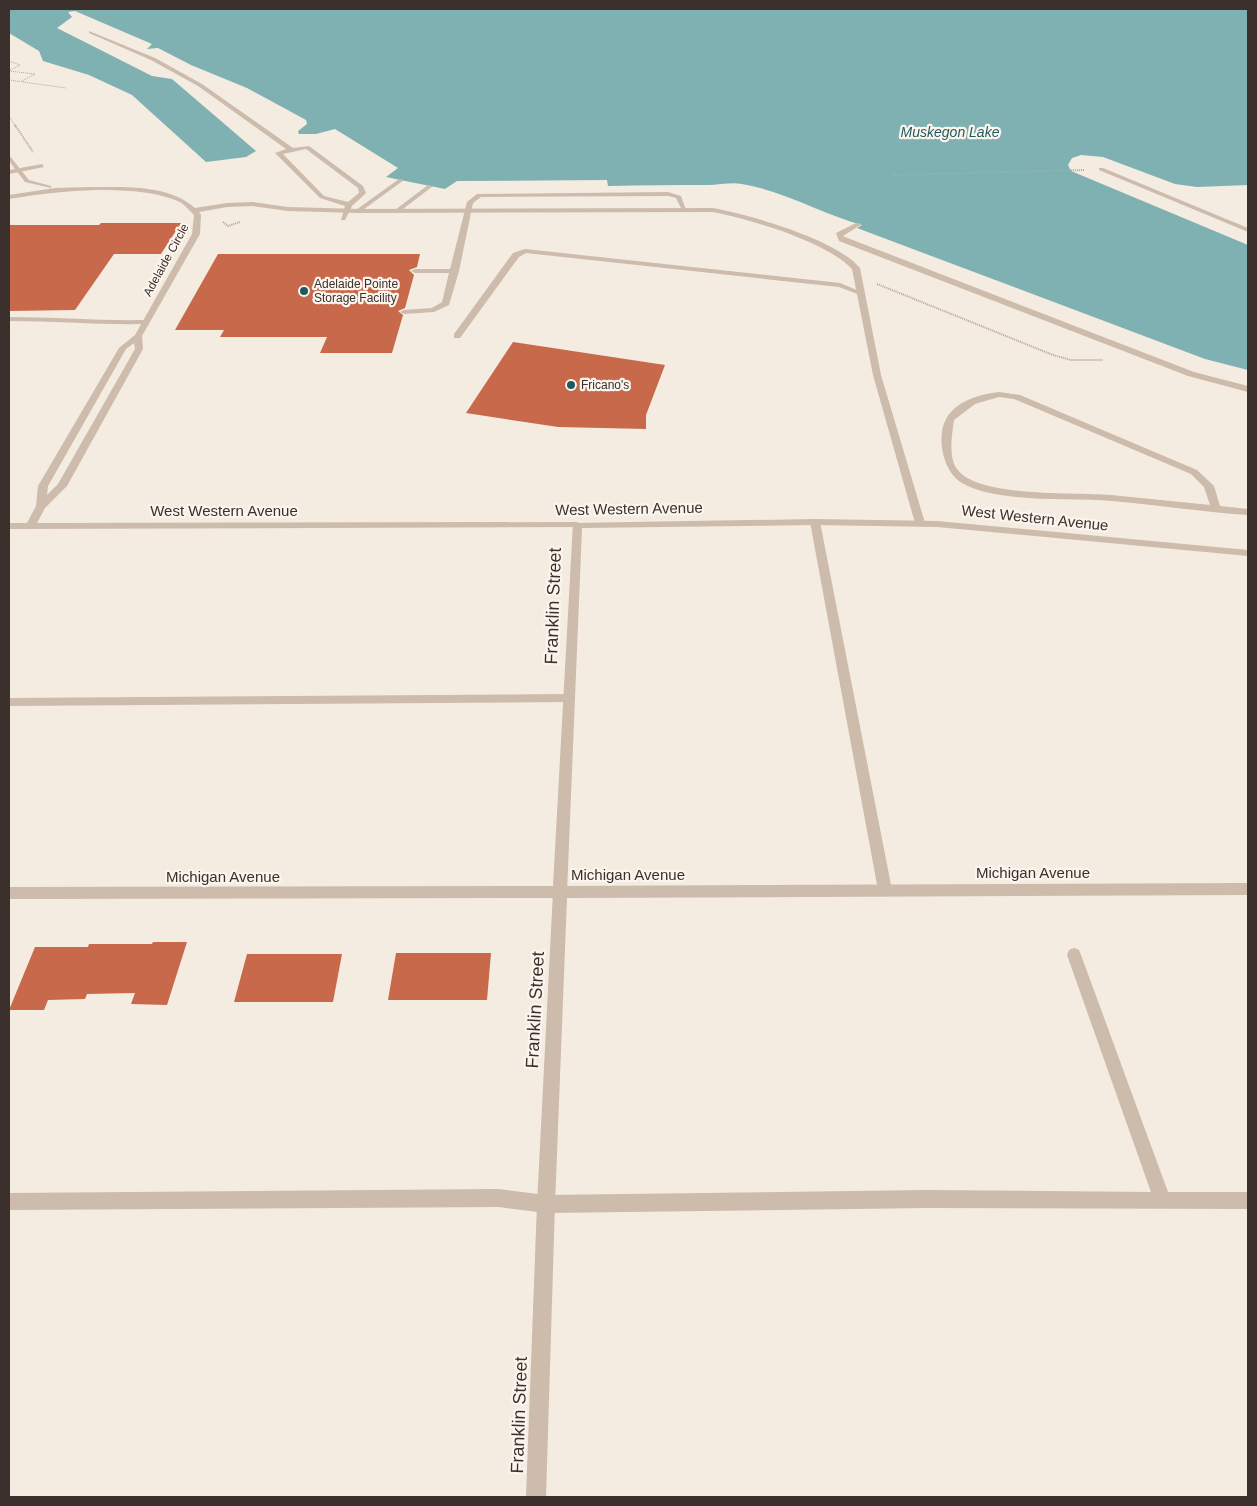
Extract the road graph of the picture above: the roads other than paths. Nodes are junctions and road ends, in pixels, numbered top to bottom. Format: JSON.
{"nodes":[{"id":1,"x":91,"y":32,"type":"dead end"},
{"id":2,"x":290,"y":149,"type":"junction"},
{"id":3,"x":9,"y":157,"type":"edge"},
{"id":4,"x":42,"y":166,"type":"dead end"},
{"id":5,"x":1101,"y":169,"type":"dead end"},
{"id":6,"x":19,"y":170,"type":"junction"},
{"id":7,"x":9,"y":172,"type":"edge"},
{"id":8,"x":26,"y":180,"type":"junction"},
{"id":9,"x":401,"y":180,"type":"dead end"},
{"id":10,"x":430,"y":186,"type":"dead end"},
{"id":11,"x":64,"y":190,"type":"junction"},
{"id":12,"x":9,"y":196,"type":"edge"},
{"id":13,"x":348,"y":208,"type":"junction"},
{"id":14,"x":684,"y":209,"type":"junction"},
{"id":15,"x":197,"y":210,"type":"junction"},
{"id":16,"x":358,"y":210,"type":"junction"},
{"id":17,"x":397,"y":211,"type":"junction"},
{"id":18,"x":467,"y":211,"type":"junction"},
{"id":19,"x":343,"y":219,"type":"dead end"},
{"id":20,"x":858,"y":224,"type":"dead end"},
{"id":21,"x":1248,"y":230,"type":"edge"},
{"id":22,"x":416,"y":271,"type":"dead end"},
{"id":23,"x":455,"y":271,"type":"junction"},
{"id":24,"x":860,"y":293,"type":"junction"},
{"id":25,"x":404,"y":312,"type":"dead end"},
{"id":26,"x":9,"y":319,"type":"edge"},
{"id":27,"x":146,"y":322,"type":"junction"},
{"id":28,"x":138,"y":336,"type":"junction"},
{"id":29,"x":457,"y":336,"type":"dead end"},
{"id":30,"x":1248,"y":389,"type":"edge"},
{"id":31,"x":41,"y":506,"type":"junction"},
{"id":32,"x":1216,"y":509,"type":"junction"},
{"id":33,"x":1248,"y":512,"type":"edge"},
{"id":34,"x":815,"y":522,"type":"junction"},
{"id":35,"x":920,"y":524,"type":"junction"},
{"id":36,"x":577,"y":525,"type":"junction"},
{"id":37,"x":9,"y":526,"type":"edge"},
{"id":38,"x":30,"y":526,"type":"junction"},
{"id":39,"x":1248,"y":553,"type":"edge"},
{"id":40,"x":570,"y":698,"type":"junction"},
{"id":41,"x":9,"y":702,"type":"edge"},
{"id":42,"x":1248,"y":889,"type":"edge"},
{"id":43,"x":885,"y":890,"type":"junction"},
{"id":44,"x":560,"y":892,"type":"junction"},
{"id":45,"x":9,"y":894,"type":"edge"},
{"id":46,"x":1074,"y":956,"type":"dead end"},
{"id":47,"x":1162,"y":1200,"type":"junction"},
{"id":48,"x":1248,"y":1201,"type":"edge"},
{"id":49,"x":9,"y":1202,"type":"edge"},
{"id":50,"x":546,"y":1204,"type":"junction"},
{"id":51,"x":536,"y":1497,"type":"edge"}],
"edges":[{"from":1,"to":2,"type":"street"},
{"from":2,"to":13,"type":"street"},
{"from":2,"to":13,"type":"street"},
{"from":3,"to":6,"type":"street"},
{"from":4,"to":6,"type":"street"},
{"from":5,"to":21,"type":"street"},
{"from":6,"to":7,"type":"street"},
{"from":6,"to":8,"type":"street"},
{"from":8,"to":11,"type":"street","name":"Adelaide Circle"},
{"from":8,"to":12,"type":"street","name":"Adelaide Circle"},
{"from":9,"to":16,"type":"street"},
{"from":10,"to":17,"type":"street"},
{"from":11,"to":12,"type":"street","name":"Adelaide Circle"},
{"from":11,"to":15,"type":"street","name":"Adelaide Circle"},
{"from":13,"to":15,"type":"street"},
{"from":13,"to":16,"type":"street"},
{"from":13,"to":19,"type":"street"},
{"from":14,"to":18,"type":"street"},
{"from":14,"to":18,"type":"street"},
{"from":14,"to":24,"type":"street"},
{"from":15,"to":27,"type":"street","name":"Adelaide Circle"},
{"from":16,"to":17,"type":"street"},
{"from":17,"to":18,"type":"street"},
{"from":18,"to":23,"type":"street"},
{"from":20,"to":30,"type":"street"},
{"from":22,"to":23,"type":"street"},
{"from":23,"to":25,"type":"street"},
{"from":24,"to":29,"type":"street"},
{"from":24,"to":35,"type":"street"},
{"from":26,"to":27,"type":"street"},
{"from":27,"to":28,"type":"street","name":"Adelaide Circle"},
{"from":28,"to":31,"type":"street","name":"Adelaide Circle"},
{"from":28,"to":31,"type":"street","name":"Adelaide Circle"},
{"from":31,"to":38,"type":"street","name":"Adelaide Circle"},
{"from":32,"to":32,"type":"street"},
{"from":32,"to":33,"type":"street"},
{"from":34,"to":35,"type":"street","name":"West Western Avenue"},
{"from":34,"to":36,"type":"street","name":"West Western Avenue"},
{"from":34,"to":43,"type":"street"},
{"from":35,"to":39,"type":"street","name":"West Western Avenue"},
{"from":36,"to":38,"type":"street","name":"West Western Avenue"},
{"from":36,"to":40,"type":"street","name":"Franklin Street"},
{"from":37,"to":38,"type":"street","name":"West Western Avenue"},
{"from":40,"to":41,"type":"street"},
{"from":40,"to":44,"type":"street","name":"Franklin Street"},
{"from":42,"to":43,"type":"street","name":"Michigan Avenue"},
{"from":43,"to":44,"type":"street","name":"Michigan Avenue"},
{"from":44,"to":45,"type":"street","name":"Michigan Avenue"},
{"from":44,"to":50,"type":"street","name":"Franklin Street"},
{"from":46,"to":47,"type":"street"},
{"from":47,"to":48,"type":"street"},
{"from":47,"to":50,"type":"street"},
{"from":49,"to":50,"type":"street"},
{"from":50,"to":51,"type":"street","name":"Franklin Street"}]}
